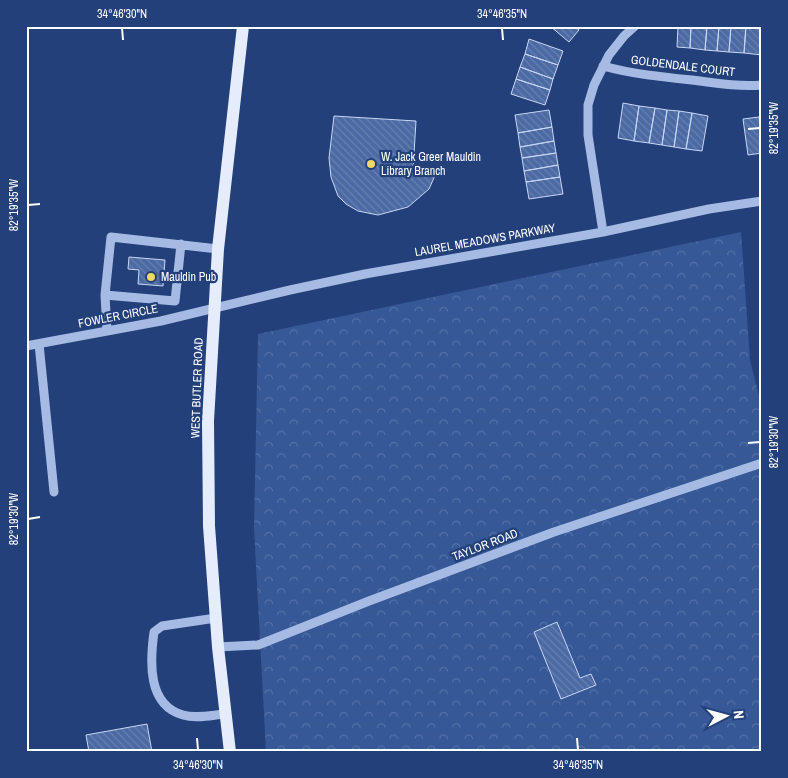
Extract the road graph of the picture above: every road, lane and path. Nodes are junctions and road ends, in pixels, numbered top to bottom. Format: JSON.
{"nodes":[{"id":1,"x":243,"y":26,"type":"edge"},
{"id":2,"x":635,"y":26,"type":"edge"},
{"id":3,"x":603,"y":66,"type":"junction"},
{"id":4,"x":762,"y":85,"type":"edge"},
{"id":5,"x":762,"y":201,"type":"edge"},
{"id":6,"x":603,"y":232,"type":"junction"},
{"id":7,"x":181,"y":244,"type":"junction"},
{"id":8,"x":218,"y":249,"type":"junction"},
{"id":9,"x":104,"y":295,"type":"junction"},
{"id":10,"x":175,"y":301,"type":"junction"},
{"id":11,"x":214,"y":309,"type":"junction"},
{"id":12,"x":173,"y":318,"type":"junction"},
{"id":13,"x":107,"y":331,"type":"junction"},
{"id":14,"x":39,"y":344,"type":"junction"},
{"id":15,"x":26,"y":346,"type":"edge"},
{"id":16,"x":762,"y":463,"type":"edge"},
{"id":17,"x":54,"y":492,"type":"dead end"},
{"id":18,"x":216,"y":618,"type":"junction"},
{"id":19,"x":218,"y":647,"type":"junction"},
{"id":20,"x":226,"y":714,"type":"junction"},
{"id":21,"x":230,"y":752,"type":"edge"}],
"edges":[{"from":1,"to":8,"type":"main road","name":"WEST BUTLER ROAD"},
{"from":2,"to":3,"type":"street"},
{"from":3,"to":4,"type":"street","name":"GOLDENDALE COURT"},
{"from":3,"to":6,"type":"street"},
{"from":5,"to":6,"type":"street","name":"LAUREL MEADOWS PARKWAY"},
{"from":6,"to":11,"type":"street","name":"LAUREL MEADOWS PARKWAY"},
{"from":7,"to":8,"type":"street"},
{"from":7,"to":9,"type":"street"},
{"from":7,"to":10,"type":"street"},
{"from":8,"to":11,"type":"main road","name":"WEST BUTLER ROAD"},
{"from":9,"to":10,"type":"street"},
{"from":9,"to":13,"type":"street"},
{"from":10,"to":12,"type":"street"},
{"from":11,"to":12,"type":"street","name":"FOWLER CIRCLE"},
{"from":11,"to":18,"type":"main road","name":"WEST BUTLER ROAD"},
{"from":12,"to":13,"type":"street","name":"FOWLER CIRCLE"},
{"from":13,"to":14,"type":"street","name":"FOWLER CIRCLE"},
{"from":14,"to":15,"type":"street","name":"FOWLER CIRCLE"},
{"from":14,"to":17,"type":"street"},
{"from":16,"to":19,"type":"street","name":"TAYLOR ROAD"},
{"from":18,"to":19,"type":"main road","name":"WEST BUTLER ROAD"},
{"from":18,"to":20,"type":"street"},
{"from":19,"to":20,"type":"main road","name":"WEST BUTLER ROAD"},
{"from":20,"to":21,"type":"main road","name":"WEST BUTLER ROAD"}]}
